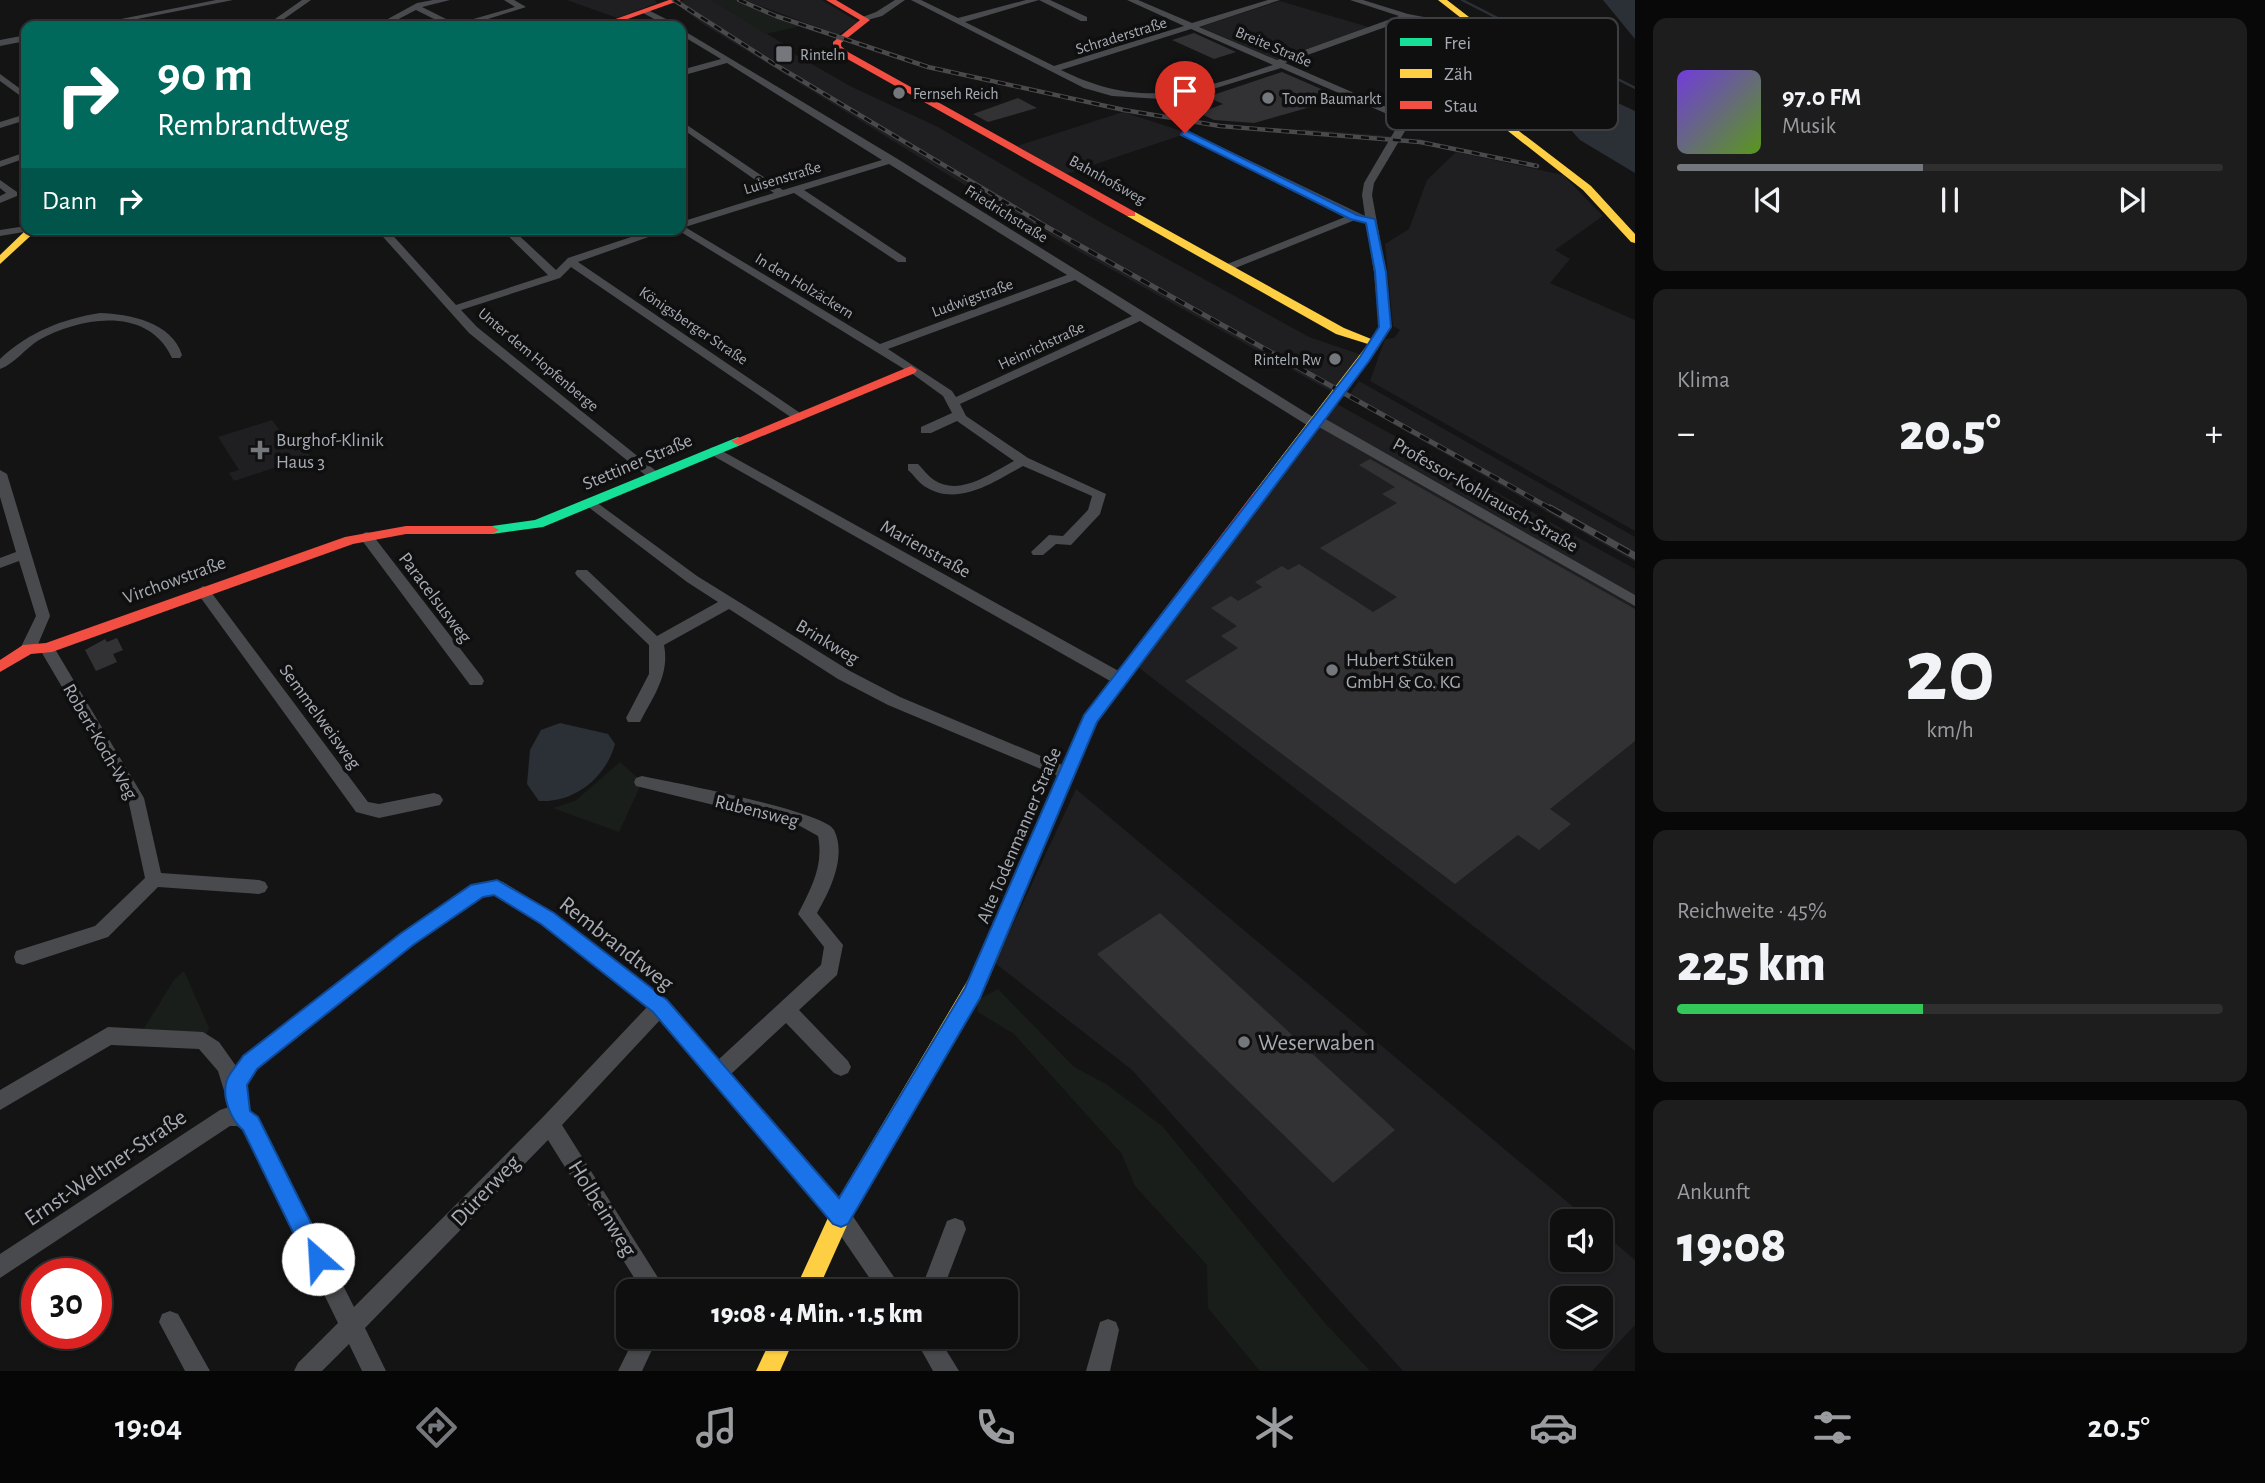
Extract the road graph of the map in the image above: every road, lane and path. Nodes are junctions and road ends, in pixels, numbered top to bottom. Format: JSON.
{"nodes":[{"id":1,"x":229,"y":0,"type":"edge"},
{"id":2,"x":307,"y":0,"type":"edge"},
{"id":3,"x":446,"y":0,"type":"edge"},
{"id":4,"x":508,"y":0,"type":"edge"},
{"id":5,"x":830,"y":0,"type":"edge"},
{"id":6,"x":901,"y":0,"type":"edge"},
{"id":7,"x":915,"y":0,"type":"edge"},
{"id":8,"x":1035,"y":0,"type":"edge"},
{"id":9,"x":1042,"y":0,"type":"edge"},
{"id":10,"x":1131,"y":0,"type":"edge"},
{"id":11,"x":1276,"y":0,"type":"edge"},
{"id":12,"x":1354,"y":0,"type":"edge"},
{"id":13,"x":1442,"y":0,"type":"edge"},
{"id":14,"x":670,"y":1,"type":"edge"},
{"id":15,"x":416,"y":7,"type":"junction"},
{"id":16,"x":646,"y":11,"type":"junction"},
{"id":17,"x":1407,"y":16,"type":"junction"},
{"id":18,"x":864,"y":18,"type":"junction"},
{"id":19,"x":1402,"y":18,"type":"edge"},
{"id":20,"x":1417,"y":18,"type":"edge"},
{"id":21,"x":1463,"y":18,"type":"edge"},
{"id":22,"x":1084,"y":19,"type":"dead end"},
{"id":23,"x":125,"y":21,"type":"edge"},
{"id":24,"x":276,"y":21,"type":"edge"},
{"id":25,"x":389,"y":21,"type":"edge"},
{"id":26,"x":445,"y":21,"type":"edge"},
{"id":27,"x":472,"y":21,"type":"edge"},
{"id":28,"x":615,"y":21,"type":"edge"},
{"id":29,"x":664,"y":21,"type":"edge"},
{"id":30,"x":957,"y":21,"type":"junction"},
{"id":31,"x":1386,"y":24,"type":"edge"},
{"id":32,"x":1192,"y":26,"type":"junction"},
{"id":33,"x":686,"y":34,"type":"edge"},
{"id":34,"x":21,"y":39,"type":"edge"},
{"id":35,"x":0,"y":43,"type":"edge"},
{"id":36,"x":728,"y":60,"type":"junction"},
{"id":37,"x":1279,"y":64,"type":"junction"},
{"id":38,"x":1054,"y":69,"type":"junction"},
{"id":39,"x":686,"y":72,"type":"edge"},
{"id":40,"x":0,"y":77,"type":"edge"},
{"id":41,"x":21,"y":93,"type":"edge"},
{"id":42,"x":1386,"y":109,"type":"edge"},
{"id":43,"x":21,"y":119,"type":"edge"},
{"id":44,"x":0,"y":125,"type":"edge"},
{"id":45,"x":686,"y":127,"type":"edge"},
{"id":46,"x":1399,"y":130,"type":"edge"},
{"id":47,"x":1512,"y":130,"type":"edge"},
{"id":48,"x":1185,"y":133,"type":"dead end"},
{"id":49,"x":21,"y":157,"type":"edge"},
{"id":50,"x":892,"y":160,"type":"junction"},
{"id":51,"x":0,"y":164,"type":"edge"},
{"id":52,"x":0,"y":183,"type":"edge"},
{"id":53,"x":796,"y":190,"type":"junction"},
{"id":54,"x":782,"y":194,"type":"junction"},
{"id":55,"x":1,"y":200,"type":"edge"},
{"id":56,"x":1354,"y":217,"type":"junction"},
{"id":57,"x":1371,"y":221,"type":"junction"},
{"id":58,"x":686,"y":225,"type":"edge"},
{"id":59,"x":21,"y":230,"type":"edge"},
{"id":60,"x":686,"y":230,"type":"edge"},
{"id":61,"x":0,"y":233,"type":"edge"},
{"id":62,"x":27,"y":235,"type":"edge"},
{"id":63,"x":386,"y":235,"type":"edge"},
{"id":64,"x":512,"y":235,"type":"edge"},
{"id":65,"x":648,"y":235,"type":"edge"},
{"id":66,"x":1635,"y":240,"type":"edge"},
{"id":67,"x":902,"y":260,"type":"dead end"},
{"id":68,"x":0,"y":261,"type":"edge"},
{"id":69,"x":569,"y":262,"type":"junction"},
{"id":70,"x":1229,"y":267,"type":"junction"},
{"id":71,"x":556,"y":276,"type":"junction"},
{"id":72,"x":1076,"y":276,"type":"junction"},
{"id":73,"x":454,"y":309,"type":"junction"},
{"id":74,"x":1141,"y":317,"type":"junction"},
{"id":75,"x":1375,"y":343,"type":"junction"},
{"id":76,"x":879,"y":348,"type":"junction"},
{"id":77,"x":176,"y":355,"type":"dead end"},
{"id":78,"x":0,"y":365,"type":"edge"},
{"id":79,"x":911,"y":370,"type":"junction"},
{"id":80,"x":957,"y":409,"type":"junction"},
{"id":81,"x":800,"y":417,"type":"junction"},
{"id":82,"x":1316,"y":422,"type":"junction"},
{"id":83,"x":926,"y":430,"type":"dead end"},
{"id":84,"x":715,"y":452,"type":"junction"},
{"id":85,"x":1023,"y":461,"type":"junction"},
{"id":86,"x":913,"y":467,"type":"dead end"},
{"id":87,"x":0,"y":474,"type":"edge"},
{"id":88,"x":654,"y":475,"type":"junction"},
{"id":89,"x":592,"y":503,"type":"junction"},
{"id":90,"x":366,"y":536,"type":"junction"},
{"id":91,"x":1038,"y":552,"type":"dead end"},
{"id":92,"x":25,"y":554,"type":"junction"},
{"id":93,"x":0,"y":563,"type":"edge"},
{"id":94,"x":582,"y":573,"type":"dead end"},
{"id":95,"x":203,"y":591,"type":"junction"},
{"id":96,"x":1635,"y":601,"type":"edge"},
{"id":97,"x":728,"y":603,"type":"junction"},
{"id":98,"x":656,"y":643,"type":"junction"},
{"id":99,"x":47,"y":648,"type":"junction"},
{"id":100,"x":28,"y":649,"type":"junction"},
{"id":101,"x":0,"y":667,"type":"edge"},
{"id":102,"x":1118,"y":678,"type":"junction"},
{"id":103,"x":476,"y":681,"type":"dead end"},
{"id":104,"x":634,"y":718,"type":"dead end"},
{"id":105,"x":1066,"y":773,"type":"junction"},
{"id":106,"x":642,"y":782,"type":"dead end"},
{"id":107,"x":434,"y":800,"type":"dead end"},
{"id":108,"x":154,"y":880,"type":"junction"},
{"id":109,"x":259,"y":887,"type":"dead end"},
{"id":110,"x":23,"y":957,"type":"dead end"},
{"id":111,"x":660,"y":1006,"type":"junction"},
{"id":112,"x":786,"y":1010,"type":"junction"},
{"id":113,"x":250,"y":1063,"type":"junction"},
{"id":114,"x":225,"y":1065,"type":"junction"},
{"id":115,"x":841,"y":1067,"type":"dead end"},
{"id":116,"x":719,"y":1072,"type":"junction"},
{"id":117,"x":236,"y":1083,"type":"junction"},
{"id":118,"x":0,"y":1101,"type":"edge"},
{"id":119,"x":241,"y":1116,"type":"junction"},
{"id":120,"x":550,"y":1124,"type":"junction"},
{"id":121,"x":841,"y":1216,"type":"junction"},
{"id":122,"x":955,"y":1229,"type":"dead end"},
{"id":123,"x":0,"y":1267,"type":"edge"},
{"id":124,"x":648,"y":1279,"type":"edge"},
{"id":125,"x":811,"y":1279,"type":"edge"},
{"id":126,"x":884,"y":1279,"type":"edge"},
{"id":127,"x":936,"y":1279,"type":"edge"},
{"id":128,"x":170,"y":1322,"type":"dead end"},
{"id":129,"x":352,"y":1327,"type":"junction"},
{"id":130,"x":1108,"y":1330,"type":"dead end"},
{"id":131,"x":641,"y":1349,"type":"edge"},
{"id":132,"x":778,"y":1349,"type":"edge"},
{"id":133,"x":933,"y":1349,"type":"edge"},
{"id":134,"x":198,"y":1371,"type":"edge"},
{"id":135,"x":306,"y":1371,"type":"edge"},
{"id":136,"x":374,"y":1371,"type":"edge"},
{"id":137,"x":630,"y":1371,"type":"edge"},
{"id":138,"x":768,"y":1371,"type":"edge"},
{"id":139,"x":947,"y":1371,"type":"edge"},
{"id":140,"x":1098,"y":1371,"type":"edge"}],
"edges":[{"from":1,"to":23,"type":"street"},
{"from":2,"to":24,"type":"street"},
{"from":3,"to":15,"type":"street"},
{"from":4,"to":27,"type":"street"},
{"from":5,"to":18,"type":"street"},
{"from":6,"to":18,"type":"street"},
{"from":7,"to":30,"type":"street"},
{"from":8,"to":30,"type":"street"},
{"from":9,"to":22,"type":"street"},
{"from":10,"to":32,"type":"street","name":"Breite Straße"},
{"from":11,"to":32,"type":"street","name":"Schraderstraße"},
{"from":12,"to":17,"type":"street"},
{"from":13,"to":21,"type":"street"},
{"from":14,"to":16,"type":"street"},
{"from":15,"to":25,"type":"street"},
{"from":15,"to":26,"type":"street"},
{"from":16,"to":28,"type":"street"},
{"from":16,"to":29,"type":"street"},
{"from":17,"to":19,"type":"street"},
{"from":17,"to":20,"type":"street"},
{"from":18,"to":70,"type":"street","name":"Bahnhofsweg"},
{"from":30,"to":38,"type":"street"},
{"from":31,"to":37,"type":"street"},
{"from":32,"to":37,"type":"street","name":"Breite Straße"},
{"from":32,"to":38,"type":"street","name":"Schraderstraße"},
{"from":33,"to":36,"type":"street","name":"Friedrichstraße"},
{"from":34,"to":35,"type":"street"},
{"from":36,"to":39,"type":"street"},
{"from":36,"to":50,"type":"street","name":"Friedrichstraße"},
{"from":37,"to":38,"type":"street"},
{"from":37,"to":42,"type":"street","name":"Breite Straße"},
{"from":40,"to":41,"type":"street"},
{"from":43,"to":44,"type":"street"},
{"from":45,"to":54,"type":"street"},
{"from":46,"to":57,"type":"street"},
{"from":47,"to":66,"type":"street"},
{"from":48,"to":56,"type":"street"},
{"from":49,"to":51,"type":"street"},
{"from":50,"to":53,"type":"street","name":"Luisenstraße"},
{"from":50,"to":72,"type":"street","name":"Friedrichstraße"},
{"from":52,"to":55,"type":"street"},
{"from":53,"to":54,"type":"street","name":"Luisenstraße"},
{"from":53,"to":67,"type":"street"},
{"from":54,"to":58,"type":"street","name":"Luisenstraße"},
{"from":56,"to":57,"type":"street"},
{"from":56,"to":70,"type":"street"},
{"from":57,"to":75,"type":"street"},
{"from":59,"to":61,"type":"street"},
{"from":60,"to":76,"type":"street","name":"In den Holzäckern"},
{"from":62,"to":68,"type":"street"},
{"from":63,"to":73,"type":"street","name":"Unter dem Hopfenberge"},
{"from":64,"to":71,"type":"street"},
{"from":65,"to":69,"type":"street"},
{"from":69,"to":71,"type":"street"},
{"from":69,"to":81,"type":"street","name":"Königsberger Straße"},
{"from":70,"to":75,"type":"street","name":"Bahnhofsweg"},
{"from":71,"to":73,"type":"street"},
{"from":72,"to":74,"type":"street","name":"Friedrichstraße"},
{"from":72,"to":76,"type":"street","name":"Ludwigstraße"},
{"from":73,"to":88,"type":"street","name":"Unter dem Hopfenberge"},
{"from":74,"to":80,"type":"street","name":"Heinrichstraße"},
{"from":74,"to":82,"type":"street","name":"Friedrichstraße"},
{"from":75,"to":82,"type":"street","name":"Alte Todenmanner Straße"},
{"from":76,"to":79,"type":"street","name":"In den Holzäckern"},
{"from":77,"to":78,"type":"street"},
{"from":79,"to":80,"type":"street","name":"In den Holzäckern"},
{"from":79,"to":81,"type":"street","name":"Stettiner Straße"},
{"from":80,"to":83,"type":"street","name":"Heinrichstraße"},
{"from":80,"to":85,"type":"street","name":"In den Holzäckern"},
{"from":81,"to":84,"type":"street","name":"Stettiner Straße"},
{"from":82,"to":96,"type":"street","name":"Professor-Kohlrausch-Straße"},
{"from":82,"to":102,"type":"street","name":"Alte Todenmanner Straße"},
{"from":84,"to":88,"type":"street","name":"Stettiner Straße"},
{"from":84,"to":102,"type":"street","name":"Marienstraße"},
{"from":85,"to":86,"type":"street"},
{"from":85,"to":91,"type":"street","name":"In den Holzäckern"},
{"from":87,"to":92,"type":"street"},
{"from":88,"to":89,"type":"street","name":"Stettiner Straße"},
{"from":89,"to":90,"type":"street","name":"Stettiner Straße"},
{"from":89,"to":97,"type":"street","name":"Brinkweg"},
{"from":90,"to":95,"type":"street","name":"Virchowstraße"},
{"from":90,"to":103,"type":"street","name":"Paracelsusweg"},
{"from":92,"to":93,"type":"street"},
{"from":92,"to":100,"type":"street"},
{"from":94,"to":98,"type":"street"},
{"from":95,"to":99,"type":"street","name":"Virchowstraße"},
{"from":95,"to":107,"type":"street","name":"Semmelweisweg"},
{"from":97,"to":98,"type":"street"},
{"from":97,"to":105,"type":"street","name":"Brinkweg"},
{"from":98,"to":104,"type":"street"},
{"from":99,"to":100,"type":"street","name":"Virchowstraße"},
{"from":99,"to":108,"type":"street","name":"Robert-Koch-Weg"},
{"from":100,"to":101,"type":"street","name":"Virchowstraße"},
{"from":102,"to":105,"type":"street","name":"Alte Todenmanner Straße"},
{"from":105,"to":121,"type":"street","name":"Alte Todenmanner Straße"},
{"from":106,"to":112,"type":"street","name":"Rubensweg"},
{"from":108,"to":109,"type":"street"},
{"from":108,"to":110,"type":"street"},
{"from":111,"to":113,"type":"street","name":"Rembrandtweg"},
{"from":111,"to":116,"type":"street","name":"Rembrandtweg"},
{"from":111,"to":120,"type":"street","name":"Dürerweg"},
{"from":112,"to":115,"type":"street"},
{"from":112,"to":116,"type":"street","name":"Rubensweg"},
{"from":113,"to":114,"type":"street"},
{"from":113,"to":117,"type":"street","name":"Rembrandtweg"},
{"from":114,"to":117,"type":"street"},
{"from":114,"to":118,"type":"street"},
{"from":116,"to":121,"type":"street","name":"Rembrandtweg"},
{"from":117,"to":119,"type":"street"},
{"from":119,"to":123,"type":"street","name":"Ernst-Weltner-Straße"},
{"from":119,"to":129,"type":"street"},
{"from":120,"to":124,"type":"street","name":"Holbeinweg"},
{"from":120,"to":129,"type":"street","name":"Dürerweg"},
{"from":121,"to":125,"type":"street","name":"Alte Todenmanner Straße"},
{"from":121,"to":126,"type":"street","name":"Rembrandtweg"},
{"from":122,"to":127,"type":"street"},
{"from":128,"to":134,"type":"street"},
{"from":129,"to":135,"type":"street","name":"Dürerweg"},
{"from":129,"to":136,"type":"street"},
{"from":130,"to":140,"type":"street"},
{"from":131,"to":137,"type":"street"},
{"from":132,"to":138,"type":"street"},
{"from":133,"to":139,"type":"street"}]}
